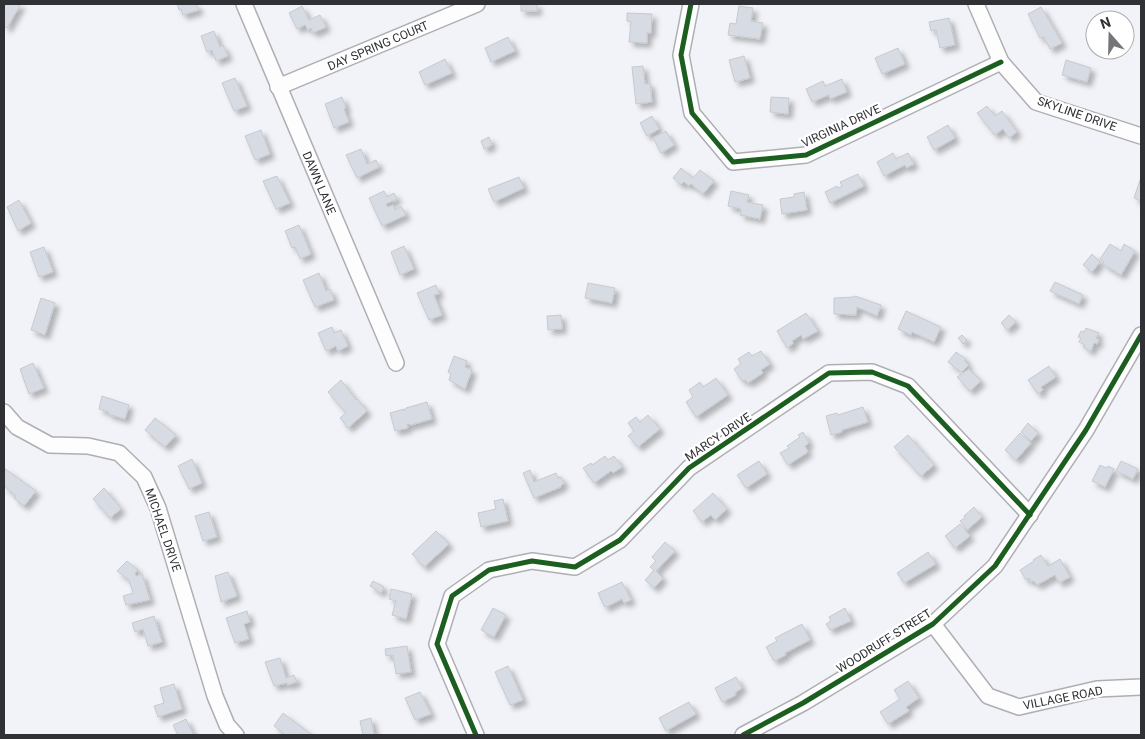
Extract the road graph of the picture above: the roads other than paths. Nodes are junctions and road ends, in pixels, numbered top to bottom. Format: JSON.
{"nodes":[{"id":1,"x":244,"y":4,"type":"edge"},
{"id":2,"x":477,"y":4,"type":"edge"},
{"id":3,"x":690,"y":4,"type":"edge"},
{"id":4,"x":976,"y":4,"type":"edge"},
{"id":5,"x":1000,"y":62,"type":"junction"},
{"id":6,"x":278,"y":87,"type":"junction"},
{"id":7,"x":1141,"y":136,"type":"edge"},
{"id":8,"x":1141,"y":335,"type":"edge"},
{"id":9,"x":396,"y":362,"type":"dead end"},
{"id":10,"x":4,"y":412,"type":"edge"},
{"id":11,"x":1030,"y":515,"type":"junction"},
{"id":12,"x":933,"y":624,"type":"junction"},
{"id":13,"x":1141,"y":688,"type":"edge"},
{"id":14,"x":236,"y":735,"type":"edge"},
{"id":15,"x":476,"y":735,"type":"edge"},
{"id":16,"x":743,"y":735,"type":"edge"}],
"edges":[{"from":1,"to":6,"type":"street","name":"DAWN LANE"},
{"from":2,"to":6,"type":"street","name":"DAY SPRING COURT"},
{"from":3,"to":5,"type":"street","name":"VIRGINIA DRIVE"},
{"from":4,"to":5,"type":"street","name":"SKYLINE DRIVE"},
{"from":5,"to":7,"type":"street","name":"SKYLINE DRIVE"},
{"from":6,"to":9,"type":"street","name":"DAWN LANE"},
{"from":8,"to":11,"type":"street","name":"WOODRUFF STREET"},
{"from":10,"to":14,"type":"street","name":"MICHAEL DRIVE"},
{"from":11,"to":12,"type":"street","name":"WOODRUFF STREET"},
{"from":11,"to":15,"type":"street","name":"MARCY DRIVE"},
{"from":12,"to":13,"type":"street","name":"VILLAGE ROAD"},
{"from":12,"to":16,"type":"street","name":"WOODRUFF STREET"}]}
